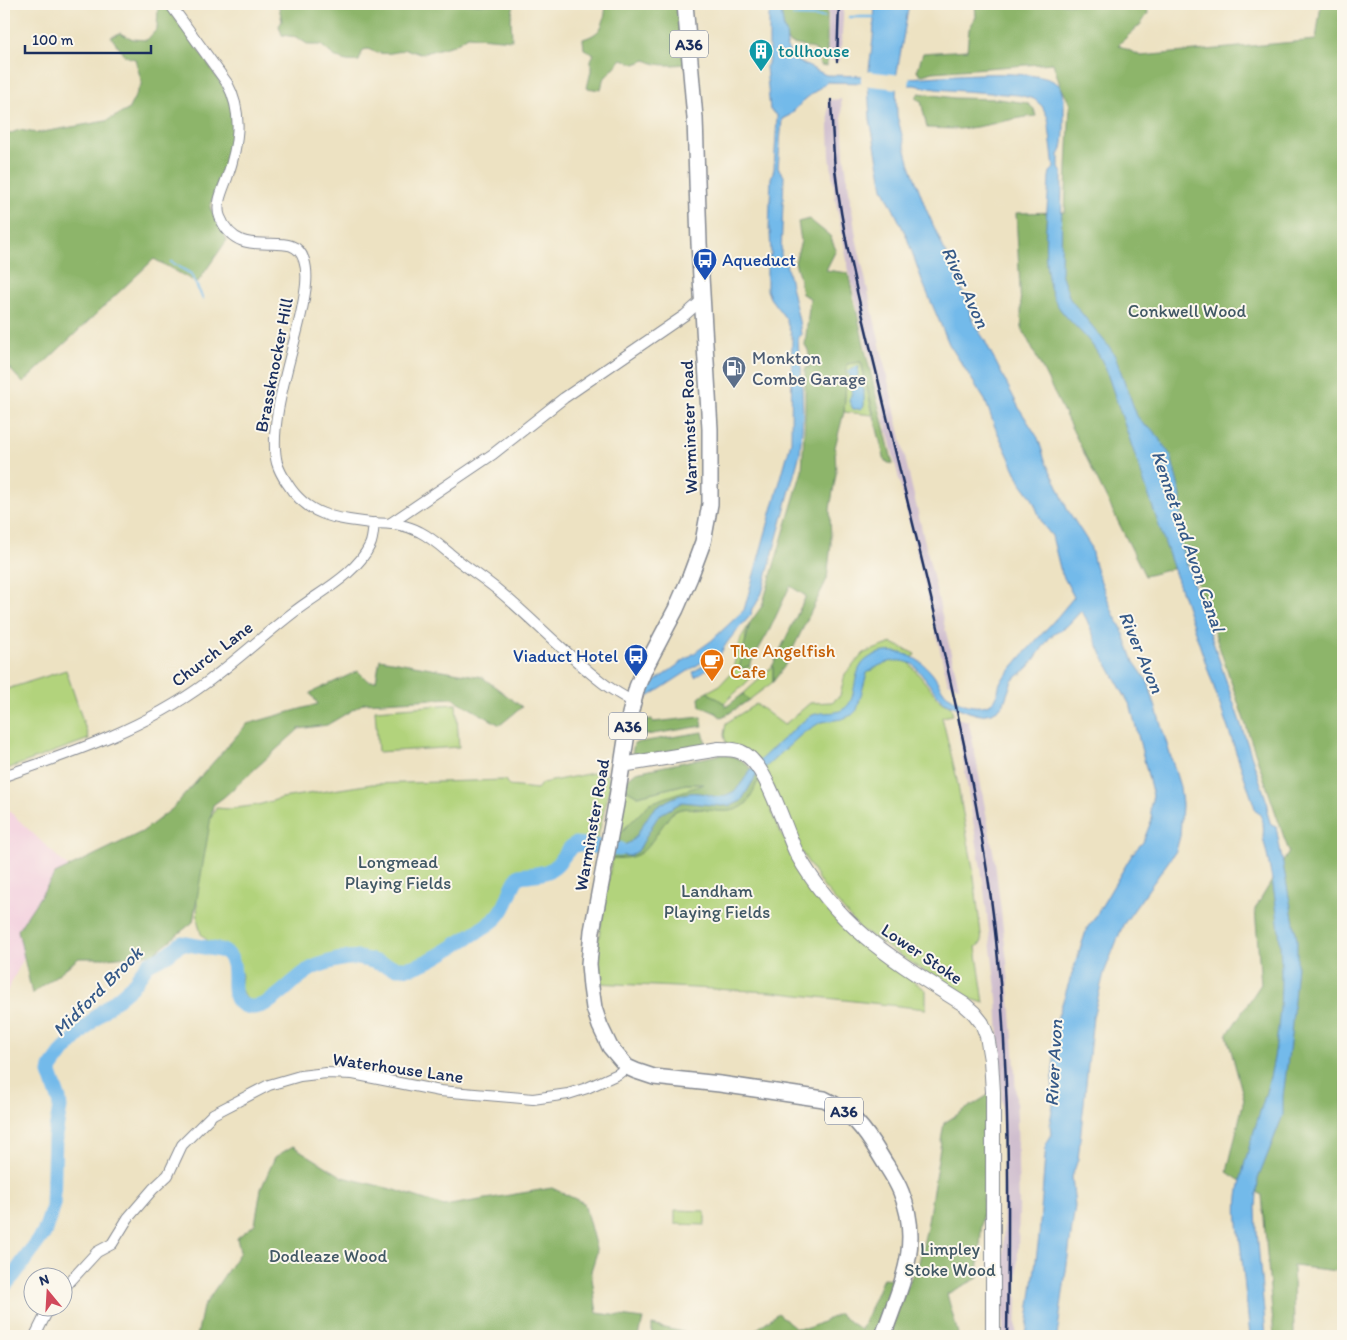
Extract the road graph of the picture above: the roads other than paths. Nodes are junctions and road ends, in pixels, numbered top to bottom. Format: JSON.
{"nodes":[{"id":1,"x":170,"y":4,"type":"edge"},
{"id":2,"x":685,"y":4,"type":"edge"},
{"id":3,"x":702,"y":300,"type":"junction"},
{"id":4,"x":374,"y":523,"type":"junction"},
{"id":5,"x":391,"y":523,"type":"junction"},
{"id":6,"x":631,"y":695,"type":"junction"},
{"id":7,"x":622,"y":765,"type":"junction"},
{"id":8,"x":4,"y":776,"type":"edge"},
{"id":9,"x":628,"y":1067,"type":"junction"},
{"id":10,"x":72,"y":1279,"type":"edge"},
{"id":11,"x":43,"y":1318,"type":"edge"},
{"id":12,"x":35,"y":1336,"type":"edge"},
{"id":13,"x":883,"y":1336,"type":"edge"},
{"id":14,"x":993,"y":1336,"type":"edge"}],
"edges":[{"from":1,"to":4,"type":"street","name":"Brassknocker Hill"},
{"from":2,"to":3,"type":"highway","name":"Warminster Road","number":"A36"},
{"from":3,"to":5,"type":"street"},
{"from":3,"to":6,"type":"highway","name":"Warminster Road","number":"A36"},
{"from":4,"to":5,"type":"street","name":"Brassknocker Hill"},
{"from":4,"to":8,"type":"street","name":"Church Lane"},
{"from":5,"to":6,"type":"street","name":"Brassknocker Hill"},
{"from":6,"to":7,"type":"highway","name":"Warminster Road","number":"A36"},
{"from":7,"to":9,"type":"highway","name":"Warminster Road","number":"A36"},
{"from":7,"to":14,"type":"main road","name":"Lower Stoke"},
{"from":9,"to":10,"type":"street","name":"Waterhouse Lane"},
{"from":9,"to":13,"type":"highway","name":"Warminster Road","number":"A36"},
{"from":11,"to":12,"type":"street"}]}
